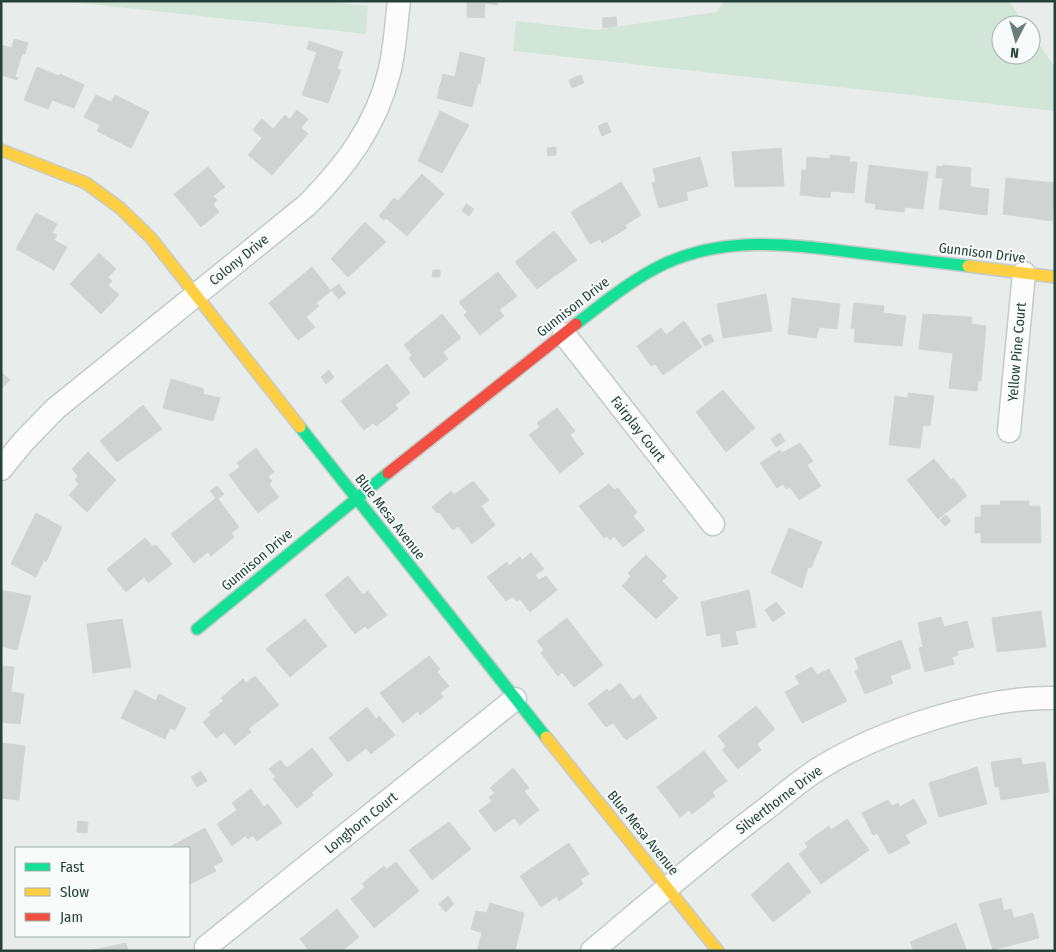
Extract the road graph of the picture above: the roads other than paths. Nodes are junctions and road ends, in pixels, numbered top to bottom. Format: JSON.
{"nodes":[{"id":1,"x":399,"y":1,"type":"edge"},
{"id":2,"x":1,"y":150,"type":"edge"},
{"id":3,"x":1024,"y":273,"type":"junction"},
{"id":4,"x":1055,"y":277,"type":"edge"},
{"id":5,"x":195,"y":294,"type":"junction"},
{"id":6,"x":564,"y":334,"type":"junction"},
{"id":7,"x":1009,"y":431,"type":"dead end"},
{"id":8,"x":1,"y":469,"type":"edge"},
{"id":9,"x":356,"y":498,"type":"junction"},
{"id":10,"x":713,"y":524,"type":"dead end"},
{"id":11,"x":196,"y":629,"type":"dead end"},
{"id":12,"x":1055,"y":698,"type":"edge"},
{"id":13,"x":515,"y":699,"type":"junction"},
{"id":14,"x":667,"y":887,"type":"junction"},
{"id":15,"x":206,"y":947,"type":"dead end"},
{"id":16,"x":592,"y":951,"type":"edge"},
{"id":17,"x":718,"y":951,"type":"edge"}],
"edges":[{"from":1,"to":5,"type":"street","name":"Colony Drive"},
{"from":2,"to":5,"type":"street","name":"Blue Mesa Avenue"},
{"from":3,"to":4,"type":"street","name":"Gunnison Drive"},
{"from":3,"to":6,"type":"street","name":"Gunnison Drive"},
{"from":3,"to":7,"type":"street","name":"Yellow Pine Court"},
{"from":5,"to":8,"type":"street","name":"Colony Drive"},
{"from":5,"to":9,"type":"street","name":"Blue Mesa Avenue"},
{"from":6,"to":9,"type":"street","name":"Gunnison Drive"},
{"from":6,"to":10,"type":"street","name":"Fairplay Court"},
{"from":9,"to":11,"type":"street","name":"Gunnison Drive"},
{"from":9,"to":13,"type":"street","name":"Blue Mesa Avenue"},
{"from":12,"to":14,"type":"street","name":"Silverthorne Drive"},
{"from":13,"to":14,"type":"street","name":"Blue Mesa Avenue"},
{"from":13,"to":15,"type":"street","name":"Longhorn Court"},
{"from":14,"to":16,"type":"street","name":"Silverthorne Drive"},
{"from":14,"to":17,"type":"street","name":"Blue Mesa Avenue"}]}
